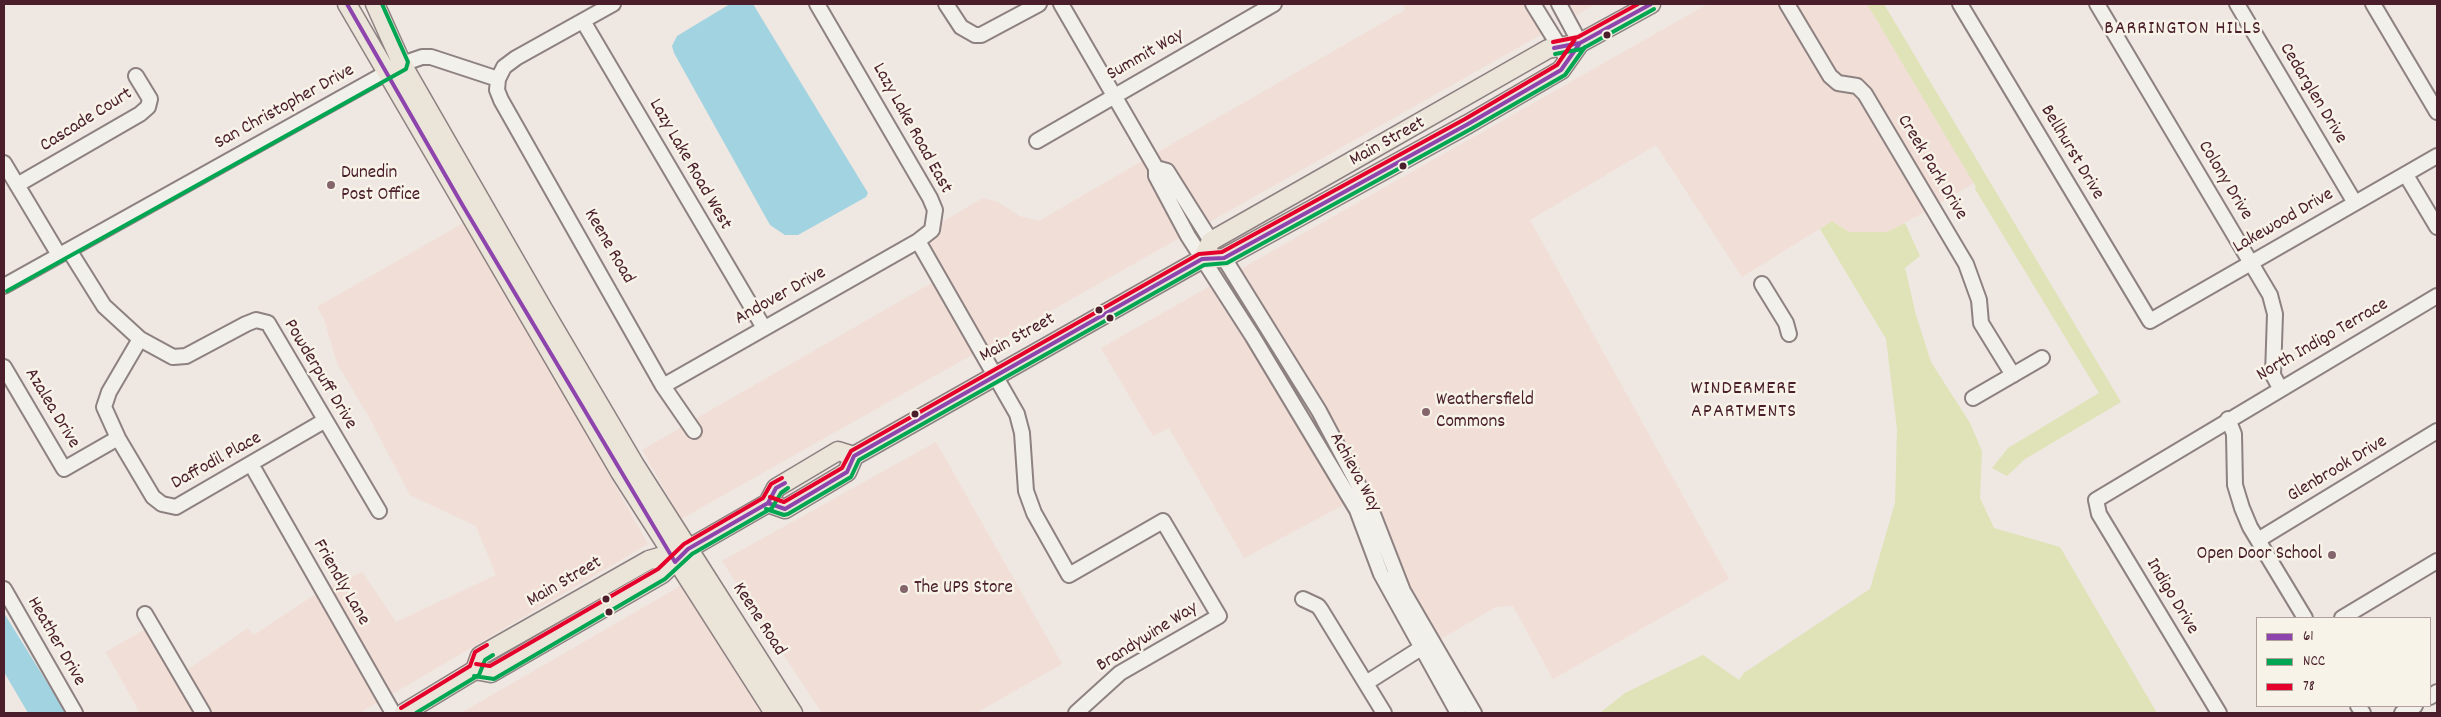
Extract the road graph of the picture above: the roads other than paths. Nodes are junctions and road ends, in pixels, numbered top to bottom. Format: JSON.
{"nodes":[{"id":1,"x":347,"y":4,"type":"edge"},
{"id":2,"x":375,"y":4,"type":"edge"},
{"id":3,"x":613,"y":4,"type":"edge"},
{"id":4,"x":817,"y":4,"type":"edge"},
{"id":5,"x":946,"y":4,"type":"edge"},
{"id":6,"x":1039,"y":4,"type":"edge"},
{"id":7,"x":1061,"y":4,"type":"edge"},
{"id":8,"x":1274,"y":4,"type":"edge"},
{"id":9,"x":1533,"y":4,"type":"edge"},
{"id":10,"x":1559,"y":4,"type":"edge"},
{"id":11,"x":1651,"y":4,"type":"edge"},
{"id":12,"x":1787,"y":4,"type":"edge"},
{"id":13,"x":1960,"y":4,"type":"edge"},
{"id":14,"x":2097,"y":4,"type":"edge"},
{"id":15,"x":2237,"y":4,"type":"edge"},
{"id":16,"x":2373,"y":4,"type":"edge"},
{"id":17,"x":583,"y":21,"type":"junction"},
{"id":18,"x":1580,"y":43,"type":"junction"},
{"id":19,"x":1564,"y":54,"type":"junction"},
{"id":20,"x":402,"y":64,"type":"junction"},
{"id":21,"x":386,"y":73,"type":"junction"},
{"id":22,"x":136,"y":76,"type":"dead end"},
{"id":23,"x":498,"y":78,"type":"junction"},
{"id":24,"x":1113,"y":97,"type":"junction"},
{"id":25,"x":1451,"y":104,"type":"junction"},
{"id":26,"x":2437,"y":112,"type":"edge"},
{"id":27,"x":1037,"y":141,"type":"dead end"},
{"id":28,"x":1412,"y":154,"type":"junction"},
{"id":29,"x":2437,"y":156,"type":"edge"},
{"id":30,"x":4,"y":163,"type":"edge"},
{"id":31,"x":1156,"y":168,"type":"junction"},
{"id":32,"x":2406,"y":175,"type":"junction"},
{"id":33,"x":17,"y":185,"type":"junction"},
{"id":34,"x":2355,"y":203,"type":"junction"},
{"id":35,"x":2437,"y":227,"type":"edge"},
{"id":36,"x":918,"y":241,"type":"junction"},
{"id":37,"x":1211,"y":241,"type":"junction"},
{"id":38,"x":64,"y":253,"type":"junction"},
{"id":39,"x":1224,"y":258,"type":"junction"},
{"id":40,"x":1202,"y":259,"type":"junction"},
{"id":41,"x":2250,"y":264,"type":"junction"},
{"id":42,"x":1762,"y":284,"type":"dead end"},
{"id":43,"x":4,"y":286,"type":"edge"},
{"id":44,"x":2437,"y":296,"type":"edge"},
{"id":45,"x":2150,"y":321,"type":"joint"},
{"id":46,"x":764,"y":328,"type":"junction"},
{"id":47,"x":1789,"y":334,"type":"dead end"},
{"id":48,"x":140,"y":339,"type":"junction"},
{"id":49,"x":2042,"y":358,"type":"dead end"},
{"id":50,"x":4,"y":367,"type":"edge"},
{"id":51,"x":2013,"y":374,"type":"junction"},
{"id":52,"x":996,"y":375,"type":"junction"},
{"id":53,"x":663,"y":386,"type":"junction"},
{"id":54,"x":2280,"y":388,"type":"junction"},
{"id":55,"x":1972,"y":398,"type":"dead end"},
{"id":56,"x":2228,"y":419,"type":"junction"},
{"id":57,"x":324,"y":421,"type":"junction"},
{"id":58,"x":694,"y":431,"type":"dead end"},
{"id":59,"x":2437,"y":431,"type":"edge"},
{"id":60,"x":118,"y":438,"type":"junction"},
{"id":61,"x":255,"y":471,"type":"dead end"},
{"id":62,"x":2096,"y":500,"type":"joint"},
{"id":63,"x":379,"y":511,"type":"dead end"},
{"id":64,"x":2258,"y":540,"type":"junction"},
{"id":65,"x":688,"y":549,"type":"junction"},
{"id":66,"x":673,"y":558,"type":"junction"},
{"id":67,"x":2437,"y":561,"type":"edge"},
{"id":68,"x":4,"y":589,"type":"edge"},
{"id":69,"x":1303,"y":599,"type":"dead end"},
{"id":70,"x":145,"y":614,"type":"dead end"},
{"id":71,"x":2304,"y":617,"type":"edge"},
{"id":72,"x":2344,"y":617,"type":"edge"},
{"id":73,"x":1433,"y":639,"type":"junction"},
{"id":74,"x":1421,"y":649,"type":"junction"},
{"id":75,"x":1366,"y":683,"type":"junction"},
{"id":76,"x":2413,"y":707,"type":"edge"},
{"id":77,"x":75,"y":713,"type":"edge"},
{"id":78,"x":203,"y":713,"type":"edge"},
{"id":79,"x":393,"y":713,"type":"edge"},
{"id":80,"x":404,"y":713,"type":"edge"},
{"id":81,"x":774,"y":713,"type":"edge"},
{"id":82,"x":793,"y":713,"type":"edge"},
{"id":83,"x":1076,"y":713,"type":"edge"},
{"id":84,"x":1384,"y":713,"type":"edge"},
{"id":85,"x":1458,"y":713,"type":"edge"},
{"id":86,"x":1474,"y":713,"type":"edge"},
{"id":87,"x":2219,"y":713,"type":"edge"},
{"id":88,"x":2402,"y":713,"type":"edge"}],
"edges":[{"from":1,"to":21,"type":"main road","name":"Keene Road"},
{"from":2,"to":20,"type":"main road","name":"Keene Road"},
{"from":3,"to":17,"type":"street"},
{"from":4,"to":36,"type":"street","name":"Lazy Lake Road East"},
{"from":5,"to":6,"type":"street"},
{"from":7,"to":24,"type":"street"},
{"from":8,"to":24,"type":"street","name":"Summit Way"},
{"from":9,"to":19,"type":"street"},
{"from":10,"to":18,"type":"street"},
{"from":11,"to":18,"type":"main road","name":"Main Street"},
{"from":12,"to":51,"type":"street","name":"Creek Park Drive"},
{"from":13,"to":45,"type":"street","name":"Bellhurst Drive"},
{"from":14,"to":41,"type":"street","name":"Colony Drive"},
{"from":15,"to":34,"type":"street","name":"Cedarglen Drive"},
{"from":16,"to":26,"type":"street"},
{"from":17,"to":23,"type":"street"},
{"from":17,"to":46,"type":"street","name":"Lazy Lake Road West"},
{"from":18,"to":19,"type":"main road","name":"Main Street"},
{"from":19,"to":25,"type":"main road","name":"Main Street"},
{"from":19,"to":28,"type":"main road","name":"Main Street"},
{"from":20,"to":21,"type":"street","name":"San Christopher Drive"},
{"from":20,"to":23,"type":"street","name":"San Christopher Drive"},
{"from":20,"to":65,"type":"main road","name":"Keene Road"},
{"from":21,"to":38,"type":"street","name":"San Christopher Drive"},
{"from":21,"to":66,"type":"main road","name":"Keene Road"},
{"from":22,"to":33,"type":"street","name":"Cascade Court"},
{"from":23,"to":53,"type":"street","name":"Keene Road"},
{"from":24,"to":27,"type":"street","name":"Summit Way"},
{"from":24,"to":31,"type":"street"},
{"from":25,"to":28,"type":"main road"},
{"from":25,"to":37,"type":"main road","name":"Main Street"},
{"from":28,"to":39,"type":"main road","name":"Main Street"},
{"from":29,"to":32,"type":"street","name":"Lakewood Drive"},
{"from":30,"to":33,"type":"street","name":"Powderpuff Drive"},
{"from":31,"to":37,"type":"street"},
{"from":31,"to":40,"type":"street","name":"Achieva Way"},
{"from":32,"to":34,"type":"street","name":"Lakewood Drive"},
{"from":32,"to":35,"type":"street"},
{"from":33,"to":38,"type":"street","name":"Powderpuff Drive"},
{"from":34,"to":41,"type":"street","name":"Lakewood Drive"},
{"from":36,"to":46,"type":"street","name":"Andover Drive"},
{"from":36,"to":52,"type":"street"},
{"from":37,"to":39,"type":"main road"},
{"from":37,"to":40,"type":"main road"},
{"from":38,"to":43,"type":"street","name":"San Christopher Drive"},
{"from":38,"to":48,"type":"street","name":"Powderpuff Drive"},
{"from":39,"to":40,"type":"main road","name":"Main Street"},
{"from":39,"to":73,"type":"street","name":"Achieva Way"},
{"from":40,"to":52,"type":"main road","name":"Main Street"},
{"from":40,"to":74,"type":"street","name":"Achieva Way"},
{"from":41,"to":45,"type":"street","name":"Lakewood Drive"},
{"from":41,"to":54,"type":"street","name":"Colony Drive"},
{"from":42,"to":47,"type":"street"},
{"from":44,"to":54,"type":"street","name":"North Indigo Terrace"},
{"from":46,"to":53,"type":"street","name":"Andover Drive"},
{"from":48,"to":57,"type":"street","name":"Powderpuff Drive"},
{"from":48,"to":60,"type":"street","name":"Daffodil Place"},
{"from":49,"to":51,"type":"street"},
{"from":50,"to":60,"type":"street","name":"Azalea Drive"},
{"from":51,"to":55,"type":"street"},
{"from":52,"to":65,"type":"main road","name":"Main Street"},
{"from":52,"to":83,"type":"street","name":"Brandywine Way"},
{"from":53,"to":58,"type":"street","name":"Keene Road"},
{"from":54,"to":56,"type":"street","name":"North Indigo Terrace"},
{"from":56,"to":62,"type":"street","name":"North Indigo Terrace"},
{"from":56,"to":64,"type":"street"},
{"from":57,"to":60,"type":"street","name":"Daffodil Place"},
{"from":57,"to":63,"type":"street","name":"Powderpuff Drive"},
{"from":59,"to":64,"type":"street","name":"Glenbrook Drive"},
{"from":61,"to":79,"type":"street","name":"Friendly Lane"},
{"from":62,"to":87,"type":"street","name":"Indigo Drive"},
{"from":64,"to":71,"type":"street"},
{"from":65,"to":66,"type":"main road","name":"Main Street"},
{"from":65,"to":82,"type":"main road","name":"Keene Road"},
{"from":66,"to":80,"type":"main road","name":"Main Street"},
{"from":66,"to":81,"type":"main road","name":"Keene Road"},
{"from":67,"to":72,"type":"street"},
{"from":68,"to":77,"type":"street","name":"Heather Drive"},
{"from":69,"to":75,"type":"street"},
{"from":70,"to":78,"type":"street"},
{"from":73,"to":74,"type":"street"},
{"from":73,"to":86,"type":"street","name":"Achieva Way"},
{"from":74,"to":75,"type":"street"},
{"from":74,"to":85,"type":"street","name":"Achieva Way"},
{"from":75,"to":84,"type":"street"},
{"from":76,"to":88,"type":"street"}]}
